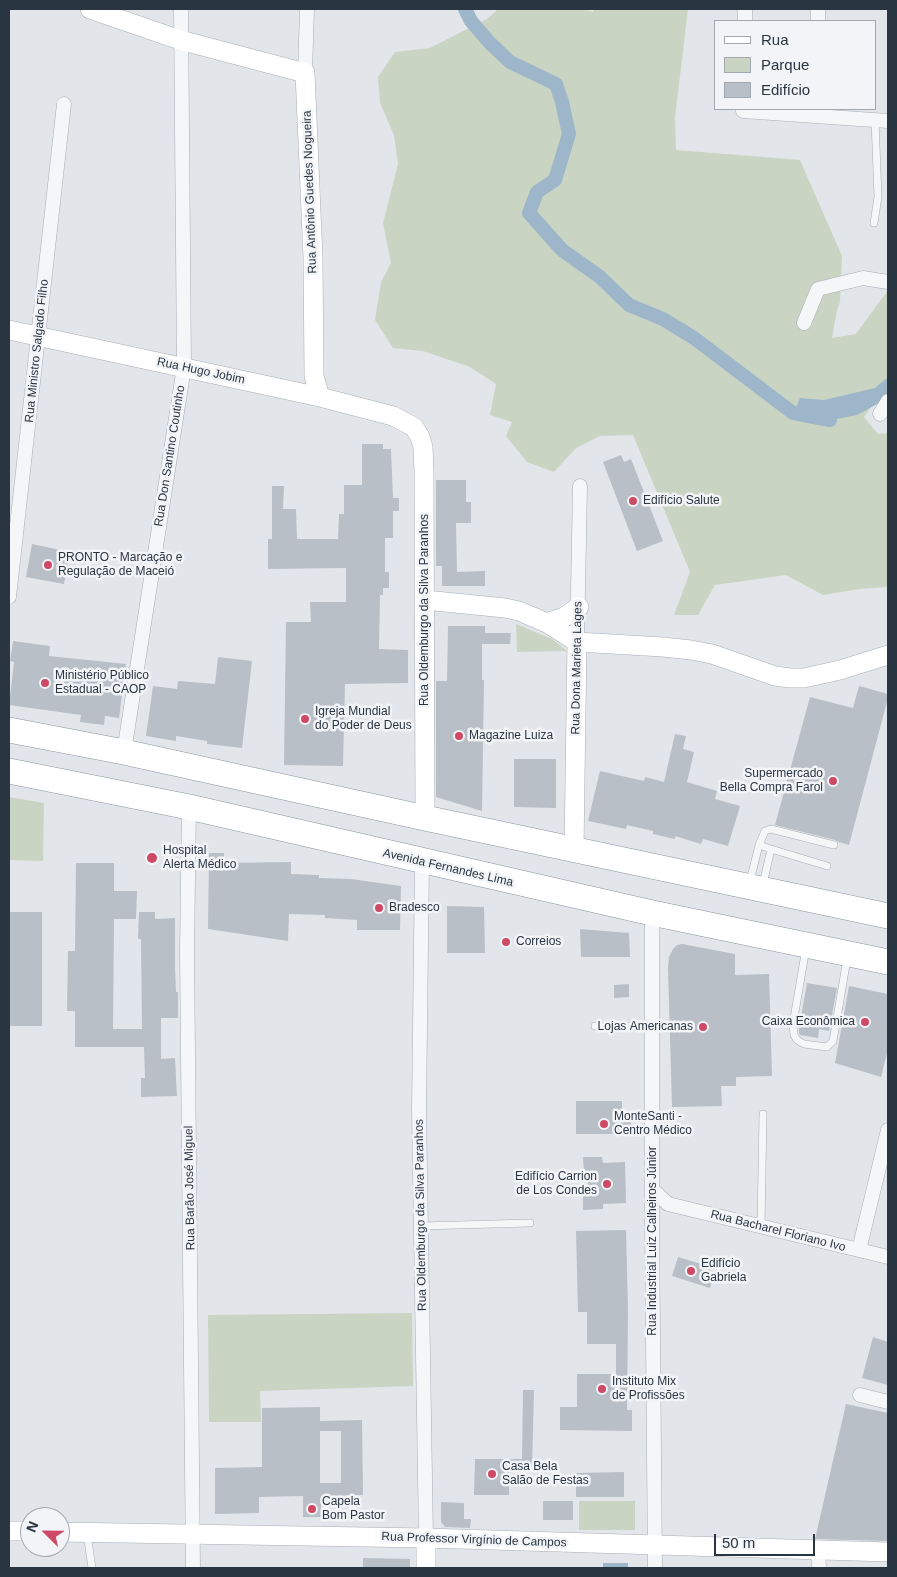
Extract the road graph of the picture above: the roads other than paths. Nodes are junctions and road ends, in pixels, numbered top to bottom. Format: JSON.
{"nodes":[{"id":1,"x":90,"y":9,"type":"edge"},
{"id":2,"x":181,"y":9,"type":"edge"},
{"id":3,"x":306,"y":9,"type":"edge"},
{"id":4,"x":180,"y":40,"type":"junction"},
{"id":5,"x":305,"y":73,"type":"junction"},
{"id":6,"x":64,"y":104,"type":"dead end"},
{"id":7,"x":743,"y":110,"type":"edge"},
{"id":8,"x":817,"y":113,"type":"edge"},
{"id":9,"x":882,"y":121,"type":"edge"},
{"id":10,"x":874,"y":223,"type":"dead end"},
{"id":11,"x":888,"y":282,"type":"edge"},
{"id":12,"x":804,"y":323,"type":"dead end"},
{"id":13,"x":9,"y":330,"type":"edge"},
{"id":14,"x":39,"y":336,"type":"junction"},
{"id":15,"x":184,"y":368,"type":"junction"},
{"id":16,"x":311,"y":395,"type":"junction"},
{"id":17,"x":888,"y":401,"type":"edge"},
{"id":18,"x":880,"y":414,"type":"dead end"},
{"id":19,"x":393,"y":416,"type":"joint"},
{"id":20,"x":580,"y":486,"type":"dead end"},
{"id":21,"x":9,"y":597,"type":"edge"},
{"id":22,"x":425,"y":600,"type":"junction"},
{"id":23,"x":579,"y":607,"type":"junction"},
{"id":24,"x":547,"y":623,"type":"junction"},
{"id":25,"x":578,"y":642,"type":"junction"},
{"id":26,"x":888,"y":655,"type":"edge"},
{"id":27,"x":9,"y":730,"type":"edge"},
{"id":28,"x":124,"y":752,"type":"junction"},
{"id":29,"x":9,"y":771,"type":"edge"},
{"id":30,"x":190,"y":807,"type":"junction"},
{"id":31,"x":425,"y":818,"type":"junction"},
{"id":32,"x":759,"y":844,"type":"junction"},
{"id":33,"x":834,"y":845,"type":"dead end"},
{"id":34,"x":771,"y":849,"type":"junction"},
{"id":35,"x":574,"y":850,"type":"junction"},
{"id":36,"x":422,"y":862,"type":"junction"},
{"id":37,"x":827,"y":866,"type":"dead end"},
{"id":38,"x":755,"y":888,"type":"junction"},
{"id":39,"x":652,"y":914,"type":"junction"},
{"id":40,"x":888,"y":916,"type":"edge"},
{"id":41,"x":806,"y":945,"type":"junction"},
{"id":42,"x":848,"y":954,"type":"junction"},
{"id":43,"x":888,"y":962,"type":"edge"},
{"id":44,"x":595,"y":1026,"type":"dead end"},
{"id":45,"x":652,"y":1027,"type":"junction"},
{"id":46,"x":763,"y":1114,"type":"dead end"},
{"id":47,"x":888,"y":1130,"type":"edge"},
{"id":48,"x":653,"y":1190,"type":"junction"},
{"id":49,"x":668,"y":1204,"type":"junction"},
{"id":50,"x":652,"y":1220,"type":"junction"},
{"id":51,"x":530,"y":1223,"type":"dead end"},
{"id":52,"x":422,"y":1226,"type":"junction"},
{"id":53,"x":761,"y":1226,"type":"junction"},
{"id":54,"x":859,"y":1250,"type":"junction"},
{"id":55,"x":888,"y":1257,"type":"edge"},
{"id":56,"x":860,"y":1395,"type":"dead end"},
{"id":57,"x":888,"y":1402,"type":"edge"},
{"id":58,"x":70,"y":1532,"type":"edge"},
{"id":59,"x":87,"y":1532,"type":"junction"},
{"id":60,"x":193,"y":1535,"type":"junction"},
{"id":61,"x":426,"y":1538,"type":"junction"},
{"id":62,"x":655,"y":1545,"type":"junction"},
{"id":63,"x":888,"y":1552,"type":"edge"},
{"id":64,"x":818,"y":1559,"type":"edge"},
{"id":65,"x":92,"y":1568,"type":"edge"},
{"id":66,"x":192,"y":1568,"type":"edge"},
{"id":67,"x":426,"y":1568,"type":"edge"},
{"id":68,"x":655,"y":1568,"type":"edge"}],
"edges":[{"from":1,"to":4,"type":"street"},
{"from":2,"to":4,"type":"street","name":"Rua Don Santino Coutinho"},
{"from":3,"to":5,"type":"street","name":"Rua Antônio Guedes Nogueira"},
{"from":4,"to":5,"type":"street"},
{"from":4,"to":15,"type":"street","name":"Rua Don Santino Coutinho"},
{"from":5,"to":16,"type":"street","name":"Rua Antônio Guedes Nogueira"},
{"from":6,"to":14,"type":"street","name":"Rua Ministro Salgado Filho"},
{"from":7,"to":8,"type":"street"},
{"from":8,"to":9,"type":"street"},
{"from":9,"to":10,"type":"lane"},
{"from":11,"to":12,"type":"street"},
{"from":13,"to":14,"type":"street","name":"Rua Hugo Jobim"},
{"from":14,"to":15,"type":"street","name":"Rua Hugo Jobim"},
{"from":14,"to":21,"type":"street","name":"Rua Ministro Salgado Filho"},
{"from":15,"to":16,"type":"street","name":"Rua Hugo Jobim"},
{"from":15,"to":28,"type":"street","name":"Rua Don Santino Coutinho"},
{"from":16,"to":19,"type":"street","name":"Rua Hugo Jobim"},
{"from":17,"to":18,"type":"street"},
{"from":19,"to":22,"type":"street","name":"Rua Oldemburgo da Silva Paranhos"},
{"from":20,"to":23,"type":"street","name":"Rua Dona Marieta Lages"},
{"from":22,"to":24,"type":"street"},
{"from":22,"to":31,"type":"street","name":"Rua Oldemburgo da Silva Paranhos"},
{"from":23,"to":24,"type":"street"},
{"from":23,"to":25,"type":"street","name":"Rua Dona Marieta Lages"},
{"from":24,"to":25,"type":"street"},
{"from":25,"to":26,"type":"street"},
{"from":25,"to":35,"type":"street","name":"Rua Dona Marieta Lages"},
{"from":27,"to":28,"type":"highway"},
{"from":28,"to":31,"type":"highway"},
{"from":29,"to":30,"type":"highway","name":"Avenida Fernandes Lima"},
{"from":30,"to":36,"type":"highway","name":"Avenida Fernandes Lima"},
{"from":30,"to":60,"type":"street","name":"Rua Barão José Miguel"},
{"from":31,"to":35,"type":"highway"},
{"from":32,"to":33,"type":"lane"},
{"from":32,"to":34,"type":"lane"},
{"from":32,"to":38,"type":"lane"},
{"from":34,"to":37,"type":"lane"},
{"from":34,"to":38,"type":"lane"},
{"from":35,"to":38,"type":"highway"},
{"from":36,"to":39,"type":"highway","name":"Avenida Fernandes Lima"},
{"from":36,"to":52,"type":"street","name":"Rua Oldemburgo da Silva Paranhos"},
{"from":38,"to":40,"type":"highway"},
{"from":39,"to":41,"type":"highway","name":"Avenida Fernandes Lima"},
{"from":39,"to":45,"type":"street","name":"Rua Industrial Luiz Calheiros Júnior"},
{"from":41,"to":42,"type":"highway","name":"Avenida Fernandes Lima"},
{"from":41,"to":42,"type":"lane"},
{"from":42,"to":43,"type":"highway","name":"Avenida Fernandes Lima"},
{"from":44,"to":45,"type":"lane"},
{"from":45,"to":48,"type":"street","name":"Rua Industrial Luiz Calheiros Júnior"},
{"from":46,"to":53,"type":"lane"},
{"from":47,"to":54,"type":"street"},
{"from":48,"to":49,"type":"street","name":"Rua Bacharel Floriano Ivo"},
{"from":48,"to":50,"type":"street","name":"Rua Industrial Luiz Calheiros Júnior"},
{"from":49,"to":50,"type":"street"},
{"from":49,"to":53,"type":"street","name":"Rua Bacharel Floriano Ivo"},
{"from":50,"to":62,"type":"street","name":"Rua Industrial Luiz Calheiros Júnior"},
{"from":51,"to":52,"type":"lane"},
{"from":52,"to":61,"type":"street","name":"Rua Oldemburgo da Silva Paranhos"},
{"from":53,"to":54,"type":"street","name":"Rua Bacharel Floriano Ivo"},
{"from":54,"to":55,"type":"street","name":"Rua Bacharel Floriano Ivo"},
{"from":56,"to":57,"type":"street"},
{"from":58,"to":59,"type":"street","name":"Rua Professor Virgínio de Campos"},
{"from":59,"to":60,"type":"street","name":"Rua Professor Virgínio de Campos"},
{"from":59,"to":65,"type":"lane"},
{"from":60,"to":61,"type":"street","name":"Rua Professor Virgínio de Campos"},
{"from":60,"to":66,"type":"street","name":"Rua Barão José Miguel"},
{"from":61,"to":62,"type":"street","name":"Rua Professor Virgínio de Campos"},
{"from":61,"to":67,"type":"street","name":"Rua Oldemburgo da Silva Paranhos"},
{"from":62,"to":64,"type":"street","name":"Rua Professor Virgínio de Campos"},
{"from":62,"to":68,"type":"street","name":"Rua Industrial Luiz Calheiros Júnior"},
{"from":63,"to":64,"type":"street","name":"Rua Professor Virgínio de Campos"}]}
